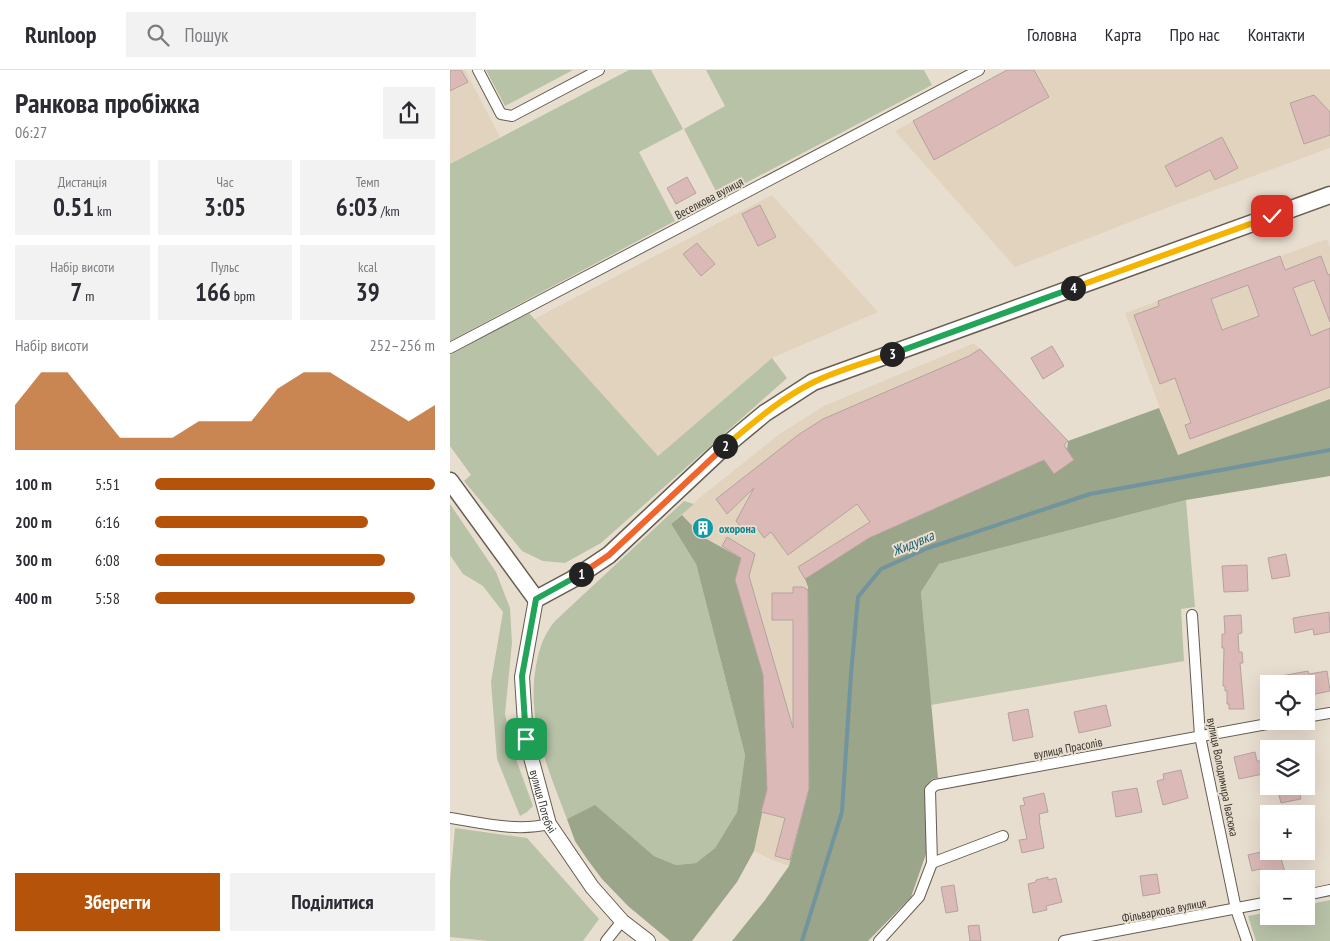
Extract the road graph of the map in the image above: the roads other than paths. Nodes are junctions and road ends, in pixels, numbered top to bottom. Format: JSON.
{"nodes":[{"id":1,"x":478,"y":70,"type":"edge"},
{"id":2,"x":599,"y":70,"type":"edge"},
{"id":3,"x":979,"y":70,"type":"edge"},
{"id":4,"x":1330,"y":195,"type":"edge"},
{"id":5,"x":450,"y":348,"type":"edge"},
{"id":6,"x":450,"y":481,"type":"edge"},
{"id":7,"x":536,"y":599,"type":"junction"},
{"id":8,"x":1192,"y":615,"type":"dead end"},
{"id":9,"x":1330,"y":713,"type":"edge"},
{"id":10,"x":1315,"y":716,"type":"edge"},
{"id":11,"x":1260,"y":725,"type":"edge"},
{"id":12,"x":1200,"y":736,"type":"junction"},
{"id":13,"x":450,"y":818,"type":"edge"},
{"id":14,"x":549,"y":824,"type":"junction"},
{"id":15,"x":1003,"y":836,"type":"dead end"},
{"id":16,"x":932,"y":863,"type":"junction"},
{"id":17,"x":1330,"y":890,"type":"edge"},
{"id":18,"x":1315,"y":893,"type":"edge"},
{"id":19,"x":1260,"y":904,"type":"edge"},
{"id":20,"x":1236,"y":909,"type":"junction"},
{"id":21,"x":622,"y":921,"type":"junction"},
{"id":22,"x":606,"y":941,"type":"edge"},
{"id":23,"x":648,"y":941,"type":"edge"},
{"id":24,"x":879,"y":941,"type":"edge"},
{"id":25,"x":1064,"y":941,"type":"edge"},
{"id":26,"x":1247,"y":941,"type":"edge"}],
"edges":[{"from":1,"to":2,"type":"street"},
{"from":3,"to":5,"type":"street","name":"Веселкова вулиця"},
{"from":4,"to":7,"type":"main road"},
{"from":6,"to":7,"type":"main road"},
{"from":7,"to":14,"type":"street","name":"вулиця Потебні"},
{"from":8,"to":12,"type":"street","name":"вулиця Володимира Івасюка"},
{"from":9,"to":10,"type":"street"},
{"from":11,"to":12,"type":"street","name":"вулиця Прасолів"},
{"from":12,"to":16,"type":"street","name":"вулиця Прасолів"},
{"from":12,"to":20,"type":"street","name":"вулиця Володимира Івасюка"},
{"from":13,"to":14,"type":"street"},
{"from":14,"to":21,"type":"street","name":"вулиця Потебні"},
{"from":15,"to":16,"type":"street"},
{"from":16,"to":24,"type":"street"},
{"from":17,"to":18,"type":"street"},
{"from":19,"to":20,"type":"street","name":"Фільваркова вулиця"},
{"from":20,"to":25,"type":"street","name":"Фільваркова вулиця"},
{"from":20,"to":26,"type":"street","name":"вулиця Володимира Івасюка"},
{"from":21,"to":22,"type":"street"},
{"from":21,"to":23,"type":"street","name":"вулиця Потебні"}]}
